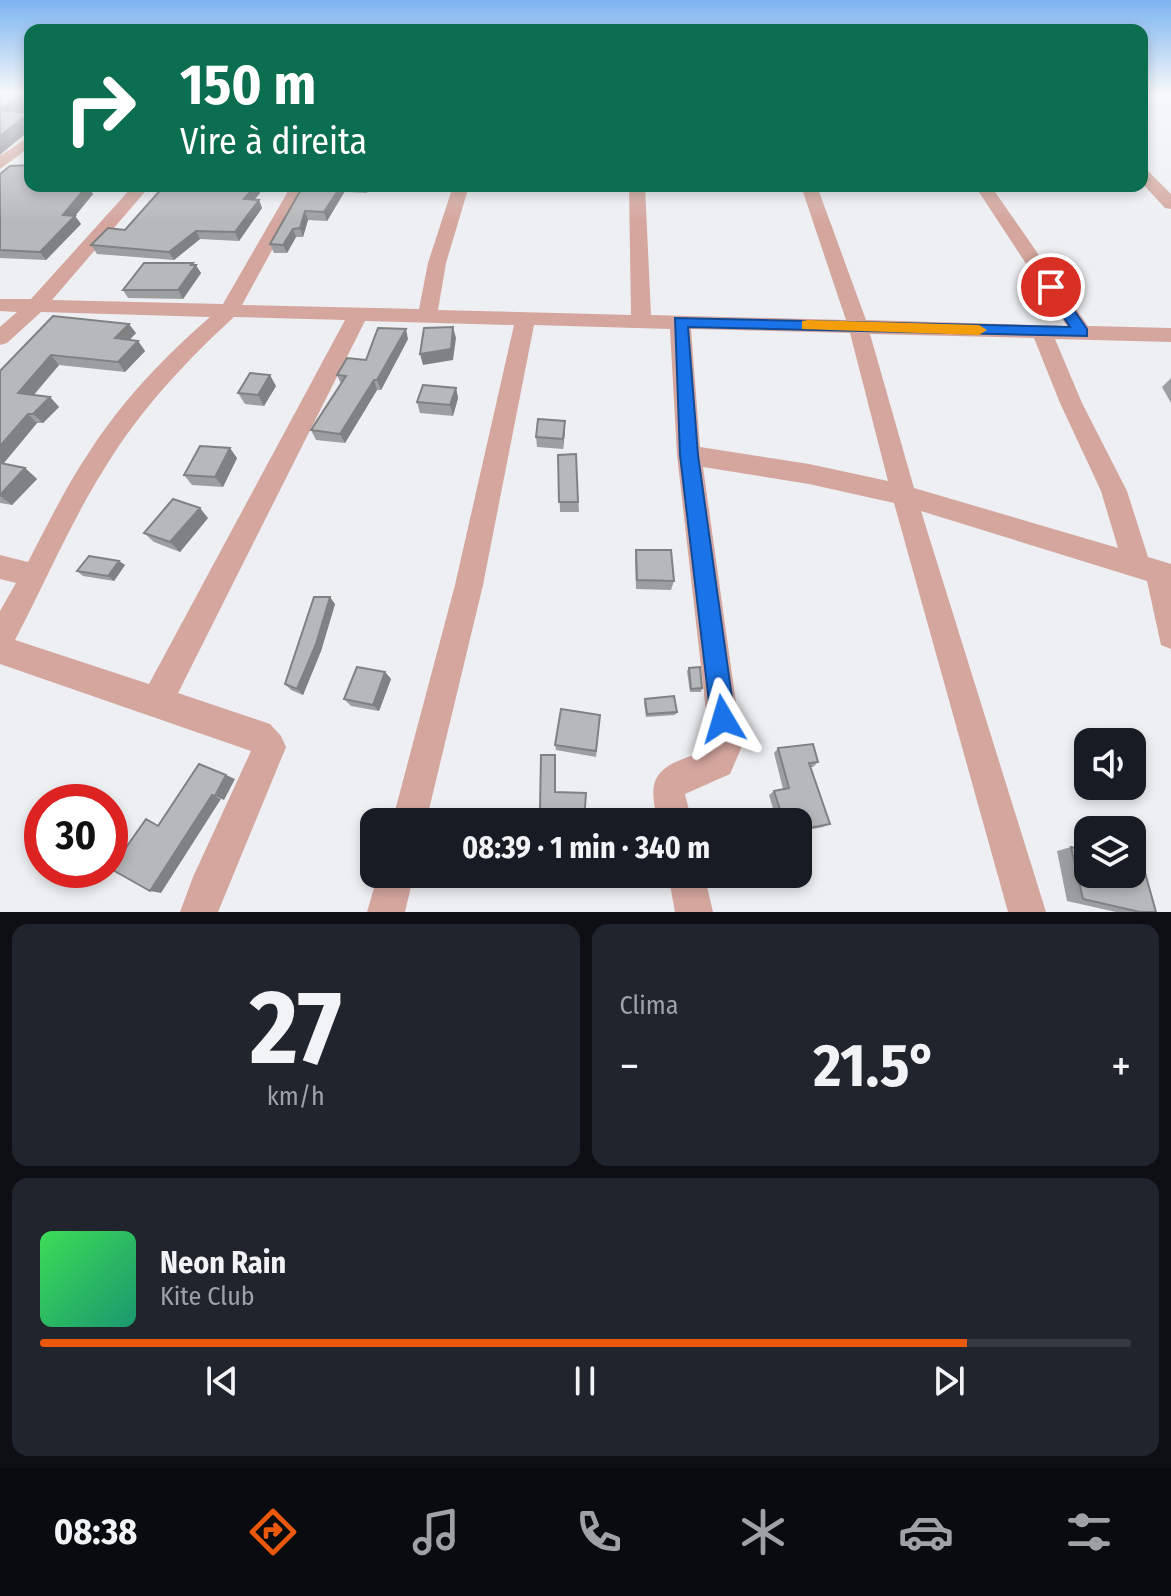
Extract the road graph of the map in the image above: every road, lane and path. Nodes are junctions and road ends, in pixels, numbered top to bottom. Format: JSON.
{"nodes":[{"id":1,"x":24,"y":145,"type":"edge"},
{"id":2,"x":0,"y":164,"type":"edge"},
{"id":3,"x":1148,"y":180,"type":"edge"},
{"id":4,"x":137,"y":192,"type":"edge"},
{"id":5,"x":296,"y":192,"type":"edge"},
{"id":6,"x":459,"y":192,"type":"edge"},
{"id":7,"x":637,"y":192,"type":"edge"},
{"id":8,"x":811,"y":192,"type":"edge"},
{"id":9,"x":987,"y":192,"type":"edge"},
{"id":10,"x":1171,"y":204,"type":"edge"},
{"id":11,"x":0,"y":305,"type":"edge"},
{"id":12,"x":36,"y":306,"type":"junction"},
{"id":13,"x":229,"y":311,"type":"junction"},
{"id":14,"x":357,"y":316,"type":"junction"},
{"id":15,"x":427,"y":317,"type":"junction"},
{"id":16,"x":525,"y":319,"type":"junction"},
{"id":17,"x":641,"y":321,"type":"junction"},
{"id":18,"x":680,"y":322,"type":"junction"},
{"id":19,"x":858,"y":327,"type":"junction"},
{"id":20,"x":1042,"y":332,"type":"junction"},
{"id":21,"x":1082,"y":333,"type":"junction"},
{"id":22,"x":1171,"y":335,"type":"edge"},
{"id":23,"x":0,"y":338,"type":"edge"},
{"id":24,"x":689,"y":455,"type":"junction"},
{"id":25,"x":904,"y":495,"type":"junction"},
{"id":26,"x":0,"y":567,"type":"edge"},
{"id":27,"x":1155,"y":570,"type":"edge"},
{"id":28,"x":35,"y":576,"type":"junction"},
{"id":29,"x":1171,"y":635,"type":"edge"},
{"id":30,"x":0,"y":640,"type":"edge"},
{"id":31,"x":0,"y":650,"type":"edge"},
{"id":32,"x":156,"y":703,"type":"junction"},
{"id":33,"x":413,"y":808,"type":"edge"},
{"id":34,"x":671,"y":808,"type":"edge"},
{"id":35,"x":392,"y":888,"type":"edge"},
{"id":36,"x":689,"y":888,"type":"edge"},
{"id":37,"x":199,"y":912,"type":"edge"},
{"id":38,"x":386,"y":912,"type":"edge"},
{"id":39,"x":694,"y":912,"type":"edge"},
{"id":40,"x":1027,"y":912,"type":"edge"}],
"edges":[{"from":1,"to":2,"type":"street"},
{"from":3,"to":10,"type":"street"},
{"from":4,"to":12,"type":"street"},
{"from":5,"to":13,"type":"street"},
{"from":6,"to":15,"type":"street"},
{"from":7,"to":17,"type":"street"},
{"from":8,"to":19,"type":"street"},
{"from":9,"to":21,"type":"street"},
{"from":11,"to":12,"type":"street"},
{"from":12,"to":13,"type":"street"},
{"from":12,"to":23,"type":"street"},
{"from":13,"to":14,"type":"street"},
{"from":13,"to":28,"type":"street"},
{"from":14,"to":15,"type":"street"},
{"from":14,"to":32,"type":"street"},
{"from":15,"to":16,"type":"street"},
{"from":16,"to":17,"type":"street"},
{"from":16,"to":33,"type":"street"},
{"from":17,"to":18,"type":"street"},
{"from":18,"to":19,"type":"street"},
{"from":18,"to":24,"type":"street"},
{"from":19,"to":20,"type":"street"},
{"from":19,"to":25,"type":"street"},
{"from":20,"to":21,"type":"street"},
{"from":20,"to":27,"type":"street"},
{"from":21,"to":22,"type":"street"},
{"from":24,"to":25,"type":"street"},
{"from":24,"to":34,"type":"street"},
{"from":25,"to":27,"type":"street"},
{"from":25,"to":40,"type":"street"},
{"from":26,"to":28,"type":"street"},
{"from":27,"to":29,"type":"street"},
{"from":28,"to":30,"type":"street"},
{"from":31,"to":32,"type":"street"},
{"from":32,"to":37,"type":"street"},
{"from":35,"to":38,"type":"street"},
{"from":36,"to":39,"type":"street"}]}
